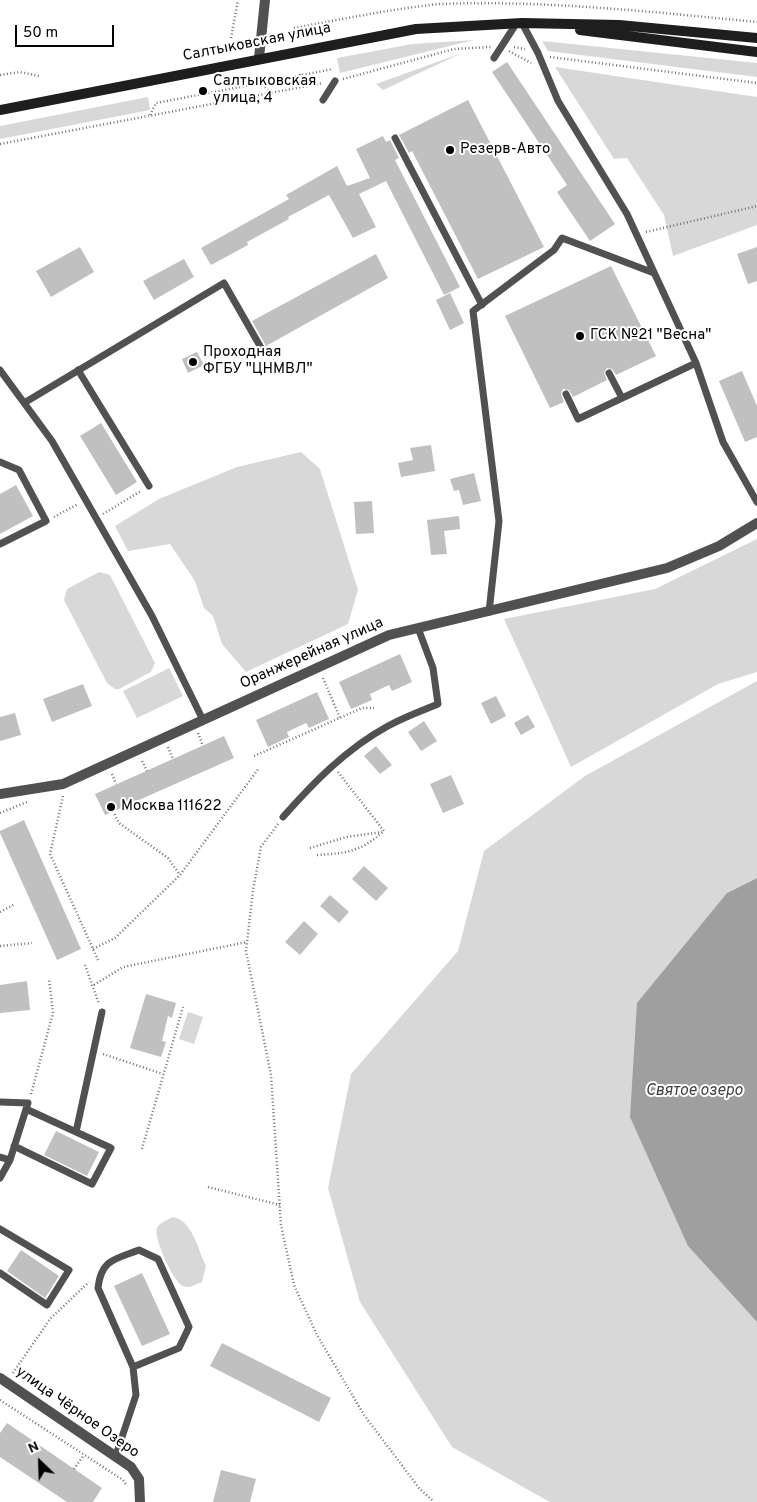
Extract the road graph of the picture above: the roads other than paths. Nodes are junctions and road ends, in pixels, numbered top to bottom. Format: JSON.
{"nodes":[{"id":1,"x":265,"y":0,"type":"edge"},
{"id":2,"x":519,"y":23,"type":"junction"},
{"id":3,"x":757,"y":38,"type":"edge"},
{"id":4,"x":757,"y":52,"type":"edge"},
{"id":5,"x":259,"y":58,"type":"junction"},
{"id":6,"x":494,"y":58,"type":"dead end"},
{"id":7,"x":335,"y":81,"type":"road end"},
{"id":8,"x":323,"y":100,"type":"dead end"},
{"id":9,"x":0,"y":110,"type":"edge"},
{"id":10,"x":395,"y":138,"type":"dead end"},
{"id":11,"x":654,"y":273,"type":"junction"},
{"id":12,"x":482,"y":305,"type":"junction"},
{"id":13,"x":264,"y":353,"type":"dead end"},
{"id":14,"x":696,"y":362,"type":"junction"},
{"id":15,"x":0,"y":370,"type":"edge"},
{"id":16,"x":78,"y":370,"type":"junction"},
{"id":17,"x":609,"y":373,"type":"dead end"},
{"id":18,"x":566,"y":394,"type":"dead end"},
{"id":19,"x":622,"y":398,"type":"junction"},
{"id":20,"x":24,"y":403,"type":"junction"},
{"id":21,"x":0,"y":462,"type":"edge"},
{"id":22,"x":149,"y":486,"type":"road end"},
{"id":23,"x":757,"y":502,"type":"edge"},
{"id":24,"x":757,"y":523,"type":"edge"},
{"id":25,"x":0,"y":544,"type":"edge"},
{"id":26,"x":489,"y":612,"type":"junction"},
{"id":27,"x":418,"y":628,"type":"junction"},
{"id":28,"x":203,"y":720,"type":"junction"},
{"id":29,"x":0,"y":794,"type":"edge"},
{"id":30,"x":283,"y":817,"type":"road end"},
{"id":31,"x":102,"y":1012,"type":"road end"},
{"id":32,"x":0,"y":1102,"type":"edge"},
{"id":33,"x":27,"y":1106,"type":"junction"},
{"id":34,"x":76,"y":1132,"type":"junction"},
{"id":35,"x":14,"y":1146,"type":"junction"},
{"id":36,"x":0,"y":1157,"type":"edge"},
{"id":37,"x":10,"y":1160,"type":"junction"},
{"id":38,"x":0,"y":1178,"type":"edge"},
{"id":39,"x":0,"y":1229,"type":"edge"},
{"id":40,"x":0,"y":1273,"type":"edge"},
{"id":41,"x":133,"y":1368,"type":"junction"},
{"id":42,"x":0,"y":1378,"type":"edge"},
{"id":43,"x":116,"y":1455,"type":"junction"},
{"id":44,"x":140,"y":1502,"type":"edge"}],
"edges":[{"from":1,"to":5,"type":"street"},
{"from":2,"to":3,"type":"main road","name":"Салтыковская улица"},
{"from":2,"to":4,"type":"main road","name":"Салтыковская улица"},
{"from":2,"to":5,"type":"main road","name":"Салтыковская улица"},
{"from":2,"to":6,"type":"lane"},
{"from":2,"to":11,"type":"lane"},
{"from":5,"to":9,"type":"main road","name":"Салтыковская улица"},
{"from":7,"to":8,"type":"lane"},
{"from":10,"to":12,"type":"lane"},
{"from":11,"to":12,"type":"lane"},
{"from":11,"to":14,"type":"lane"},
{"from":12,"to":26,"type":"lane"},
{"from":13,"to":16,"type":"lane"},
{"from":14,"to":19,"type":"lane"},
{"from":14,"to":23,"type":"lane"},
{"from":15,"to":20,"type":"lane"},
{"from":16,"to":20,"type":"lane"},
{"from":16,"to":22,"type":"lane"},
{"from":17,"to":19,"type":"lane"},
{"from":18,"to":19,"type":"lane"},
{"from":20,"to":28,"type":"lane"},
{"from":21,"to":25,"type":"lane"},
{"from":24,"to":26,"type":"street","name":"Оранжерейная улица"},
{"from":26,"to":27,"type":"street","name":"Оранжерейная улица"},
{"from":27,"to":28,"type":"street","name":"Оранжерейная улица"},
{"from":27,"to":30,"type":"lane"},
{"from":28,"to":29,"type":"street","name":"Оранжерейная улица"},
{"from":31,"to":34,"type":"lane"},
{"from":32,"to":33,"type":"lane"},
{"from":33,"to":34,"type":"lane"},
{"from":33,"to":35,"type":"lane"},
{"from":34,"to":35,"type":"lane"},
{"from":35,"to":37,"type":"lane"},
{"from":36,"to":37,"type":"lane"},
{"from":37,"to":38,"type":"lane"},
{"from":39,"to":40,"type":"lane"},
{"from":41,"to":41,"type":"lane"},
{"from":41,"to":43,"type":"lane"},
{"from":42,"to":43,"type":"street","name":"улица Чёрное Озеро"},
{"from":43,"to":44,"type":"street","name":"улица Чёрное Озеро"}]}
